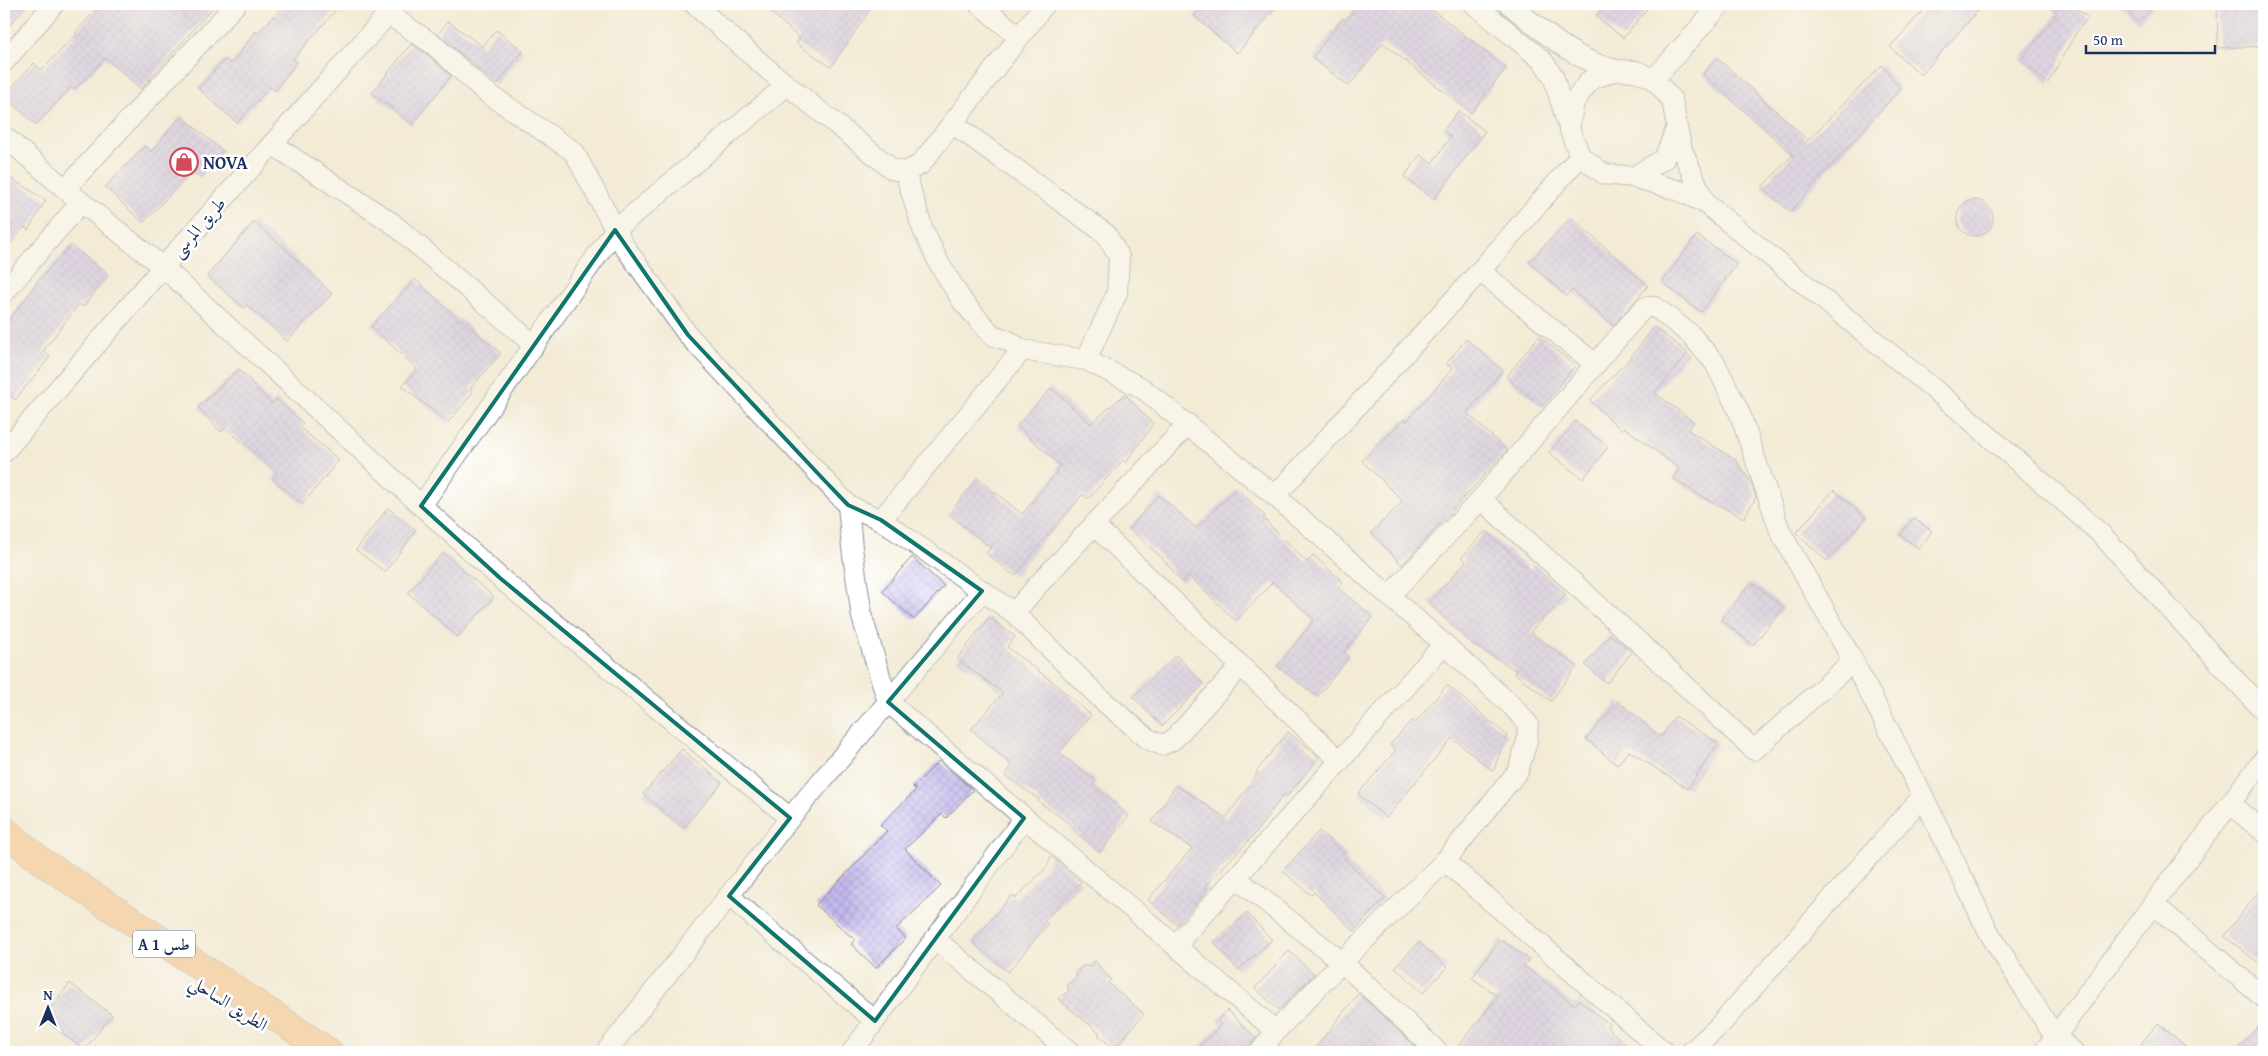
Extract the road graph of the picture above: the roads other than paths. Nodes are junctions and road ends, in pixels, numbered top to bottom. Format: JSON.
{"nodes":[{"id":1,"x":52,"y":4,"type":"edge"},
{"id":2,"x":236,"y":4,"type":"edge"},
{"id":3,"x":694,"y":4,"type":"edge"},
{"id":4,"x":979,"y":4,"type":"edge"},
{"id":5,"x":1044,"y":4,"type":"edge"},
{"id":6,"x":1474,"y":4,"type":"edge"},
{"id":7,"x":1509,"y":4,"type":"edge"},
{"id":8,"x":1721,"y":4,"type":"edge"},
{"id":9,"x":391,"y":9,"type":"edge"},
{"id":10,"x":1018,"y":36,"type":"junction"},
{"id":11,"x":4,"y":62,"type":"edge"},
{"id":12,"x":1616,"y":70,"type":"junction"},
{"id":13,"x":1654,"y":79,"type":"junction"},
{"id":14,"x":786,"y":85,"type":"junction"},
{"id":15,"x":952,"y":123,"type":"junction"},
{"id":16,"x":1677,"y":127,"type":"junction"},
{"id":17,"x":1569,"y":128,"type":"junction"},
{"id":18,"x":4,"y":136,"type":"edge"},
{"id":19,"x":272,"y":144,"type":"junction"},
{"id":20,"x":1580,"y":156,"type":"junction"},
{"id":21,"x":905,"y":172,"type":"junction"},
{"id":22,"x":1633,"y":176,"type":"junction"},
{"id":23,"x":65,"y":190,"type":"junction"},
{"id":24,"x":81,"y":202,"type":"junction"},
{"id":25,"x":1705,"y":203,"type":"junction"},
{"id":26,"x":616,"y":230,"type":"junction"},
{"id":27,"x":163,"y":267,"type":"junction"},
{"id":28,"x":1480,"y":271,"type":"junction"},
{"id":29,"x":4,"y":293,"type":"edge"},
{"id":30,"x":534,"y":345,"type":"junction"},
{"id":31,"x":1022,"y":350,"type":"junction"},
{"id":32,"x":1086,"y":360,"type":"junction"},
{"id":33,"x":1595,"y":364,"type":"junction"},
{"id":34,"x":1188,"y":424,"type":"junction"},
{"id":35,"x":4,"y":452,"type":"edge"},
{"id":36,"x":1275,"y":496,"type":"junction"},
{"id":37,"x":1481,"y":499,"type":"junction"},
{"id":38,"x":848,"y":505,"type":"junction"},
{"id":39,"x":421,"y":506,"type":"junction"},
{"id":40,"x":881,"y":520,"type":"junction"},
{"id":41,"x":1094,"y":524,"type":"junction"},
{"id":42,"x":982,"y":591,"type":"junction"},
{"id":43,"x":1389,"y":596,"type":"junction"},
{"id":44,"x":1014,"y":613,"type":"junction"},
{"id":45,"x":1444,"y":644,"type":"junction"},
{"id":46,"x":1852,"y":661,"type":"junction"},
{"id":47,"x":1241,"y":666,"type":"junction"},
{"id":48,"x":888,"y":702,"type":"junction"},
{"id":49,"x":2264,"y":711,"type":"edge"},
{"id":50,"x":2264,"y":759,"type":"edge"},
{"id":51,"x":1340,"y":761,"type":"junction"},
{"id":52,"x":1923,"y":796,"type":"junction"},
{"id":53,"x":2230,"y":804,"type":"junction"},
{"id":54,"x":790,"y":818,"type":"junction"},
{"id":55,"x":1024,"y":818,"type":"junction"},
{"id":56,"x":4,"y":830,"type":"edge"},
{"id":57,"x":2264,"y":832,"type":"edge"},
{"id":58,"x":4,"y":849,"type":"edge"},
{"id":59,"x":1445,"y":861,"type":"junction"},
{"id":60,"x":1236,"y":878,"type":"junction"},
{"id":61,"x":729,"y":896,"type":"junction"},
{"id":62,"x":2153,"y":904,"type":"junction"},
{"id":63,"x":935,"y":939,"type":"junction"},
{"id":64,"x":1175,"y":946,"type":"junction"},
{"id":65,"x":1342,"y":962,"type":"junction"},
{"id":66,"x":2264,"y":998,"type":"edge"},
{"id":67,"x":875,"y":1021,"type":"junction"},
{"id":68,"x":1276,"y":1031,"type":"junction"},
{"id":69,"x":2050,"y":1045,"type":"edge"},
{"id":70,"x":307,"y":1052,"type":"edge"},
{"id":71,"x":329,"y":1052,"type":"edge"},
{"id":72,"x":606,"y":1052,"type":"edge"},
{"id":73,"x":852,"y":1052,"type":"edge"},
{"id":74,"x":1070,"y":1052,"type":"edge"},
{"id":75,"x":1260,"y":1052,"type":"edge"},
{"id":76,"x":1438,"y":1052,"type":"edge"},
{"id":77,"x":1664,"y":1052,"type":"edge"},
{"id":78,"x":1691,"y":1052,"type":"edge"},
{"id":79,"x":2074,"y":1052,"type":"edge"}],
"edges":[{"from":1,"to":11,"type":"street"},
{"from":2,"to":23,"type":"street"},
{"from":3,"to":14,"type":"street"},
{"from":4,"to":10,"type":"street"},
{"from":5,"to":10,"type":"street"},
{"from":6,"to":17,"type":"street"},
{"from":7,"to":12,"type":"street"},
{"from":8,"to":13,"type":"street"},
{"from":9,"to":19,"type":"street","name":"طريق المرسى"},
{"from":9,"to":26,"type":"street"},
{"from":10,"to":15,"type":"street"},
{"from":12,"to":13,"type":"street"},
{"from":12,"to":17,"type":"street"},
{"from":13,"to":16,"type":"street"},
{"from":14,"to":21,"type":"street"},
{"from":14,"to":26,"type":"street"},
{"from":15,"to":21,"type":"street"},
{"from":15,"to":32,"type":"street"},
{"from":16,"to":22,"type":"street"},
{"from":16,"to":25,"type":"street"},
{"from":17,"to":20,"type":"street"},
{"from":18,"to":23,"type":"street"},
{"from":19,"to":27,"type":"street","name":"طريق المرسى"},
{"from":19,"to":30,"type":"street"},
{"from":20,"to":22,"type":"street"},
{"from":20,"to":28,"type":"street"},
{"from":21,"to":31,"type":"street"},
{"from":22,"to":25,"type":"street"},
{"from":23,"to":24,"type":"street"},
{"from":24,"to":27,"type":"street"},
{"from":24,"to":29,"type":"street"},
{"from":25,"to":49,"type":"street"},
{"from":26,"to":30,"type":"street"},
{"from":26,"to":38,"type":"street"},
{"from":27,"to":35,"type":"street","name":"طريق المرسى"},
{"from":27,"to":39,"type":"street"},
{"from":28,"to":33,"type":"street"},
{"from":28,"to":36,"type":"street"},
{"from":30,"to":39,"type":"street"},
{"from":31,"to":32,"type":"street"},
{"from":31,"to":40,"type":"street"},
{"from":32,"to":34,"type":"street"},
{"from":33,"to":37,"type":"street"},
{"from":33,"to":46,"type":"street"},
{"from":34,"to":36,"type":"street"},
{"from":34,"to":41,"type":"street"},
{"from":36,"to":43,"type":"street"},
{"from":37,"to":43,"type":"street"},
{"from":37,"to":46,"type":"street"},
{"from":38,"to":40,"type":"street"},
{"from":38,"to":48,"type":"street"},
{"from":39,"to":54,"type":"street"},
{"from":40,"to":42,"type":"street"},
{"from":41,"to":44,"type":"street"},
{"from":41,"to":47,"type":"street"},
{"from":42,"to":44,"type":"street"},
{"from":42,"to":48,"type":"street"},
{"from":43,"to":45,"type":"street"},
{"from":44,"to":47,"type":"street"},
{"from":45,"to":51,"type":"street"},
{"from":45,"to":59,"type":"street"},
{"from":46,"to":52,"type":"street"},
{"from":47,"to":51,"type":"street"},
{"from":48,"to":54,"type":"street"},
{"from":48,"to":55,"type":"street"},
{"from":50,"to":53,"type":"street"},
{"from":51,"to":60,"type":"street"},
{"from":52,"to":69,"type":"street"},
{"from":52,"to":78,"type":"street"},
{"from":53,"to":57,"type":"street"},
{"from":53,"to":62,"type":"street"},
{"from":54,"to":61,"type":"street"},
{"from":55,"to":63,"type":"street"},
{"from":55,"to":64,"type":"street"},
{"from":56,"to":71,"type":"highway","number":"A 1 طس"},
{"from":58,"to":70,"type":"highway","name":"الطريق الساحلي","number":"A 1 طس"},
{"from":59,"to":65,"type":"street"},
{"from":59,"to":77,"type":"street"},
{"from":60,"to":64,"type":"street"},
{"from":60,"to":65,"type":"street"},
{"from":61,"to":67,"type":"street"},
{"from":61,"to":72,"type":"street"},
{"from":62,"to":66,"type":"street"},
{"from":62,"to":69,"type":"street"},
{"from":63,"to":67,"type":"street"},
{"from":63,"to":74,"type":"street"},
{"from":64,"to":68,"type":"street"},
{"from":65,"to":68,"type":"street"},
{"from":65,"to":76,"type":"street"},
{"from":67,"to":73,"type":"street"},
{"from":68,"to":75,"type":"street"},
{"from":69,"to":79,"type":"street"}]}
